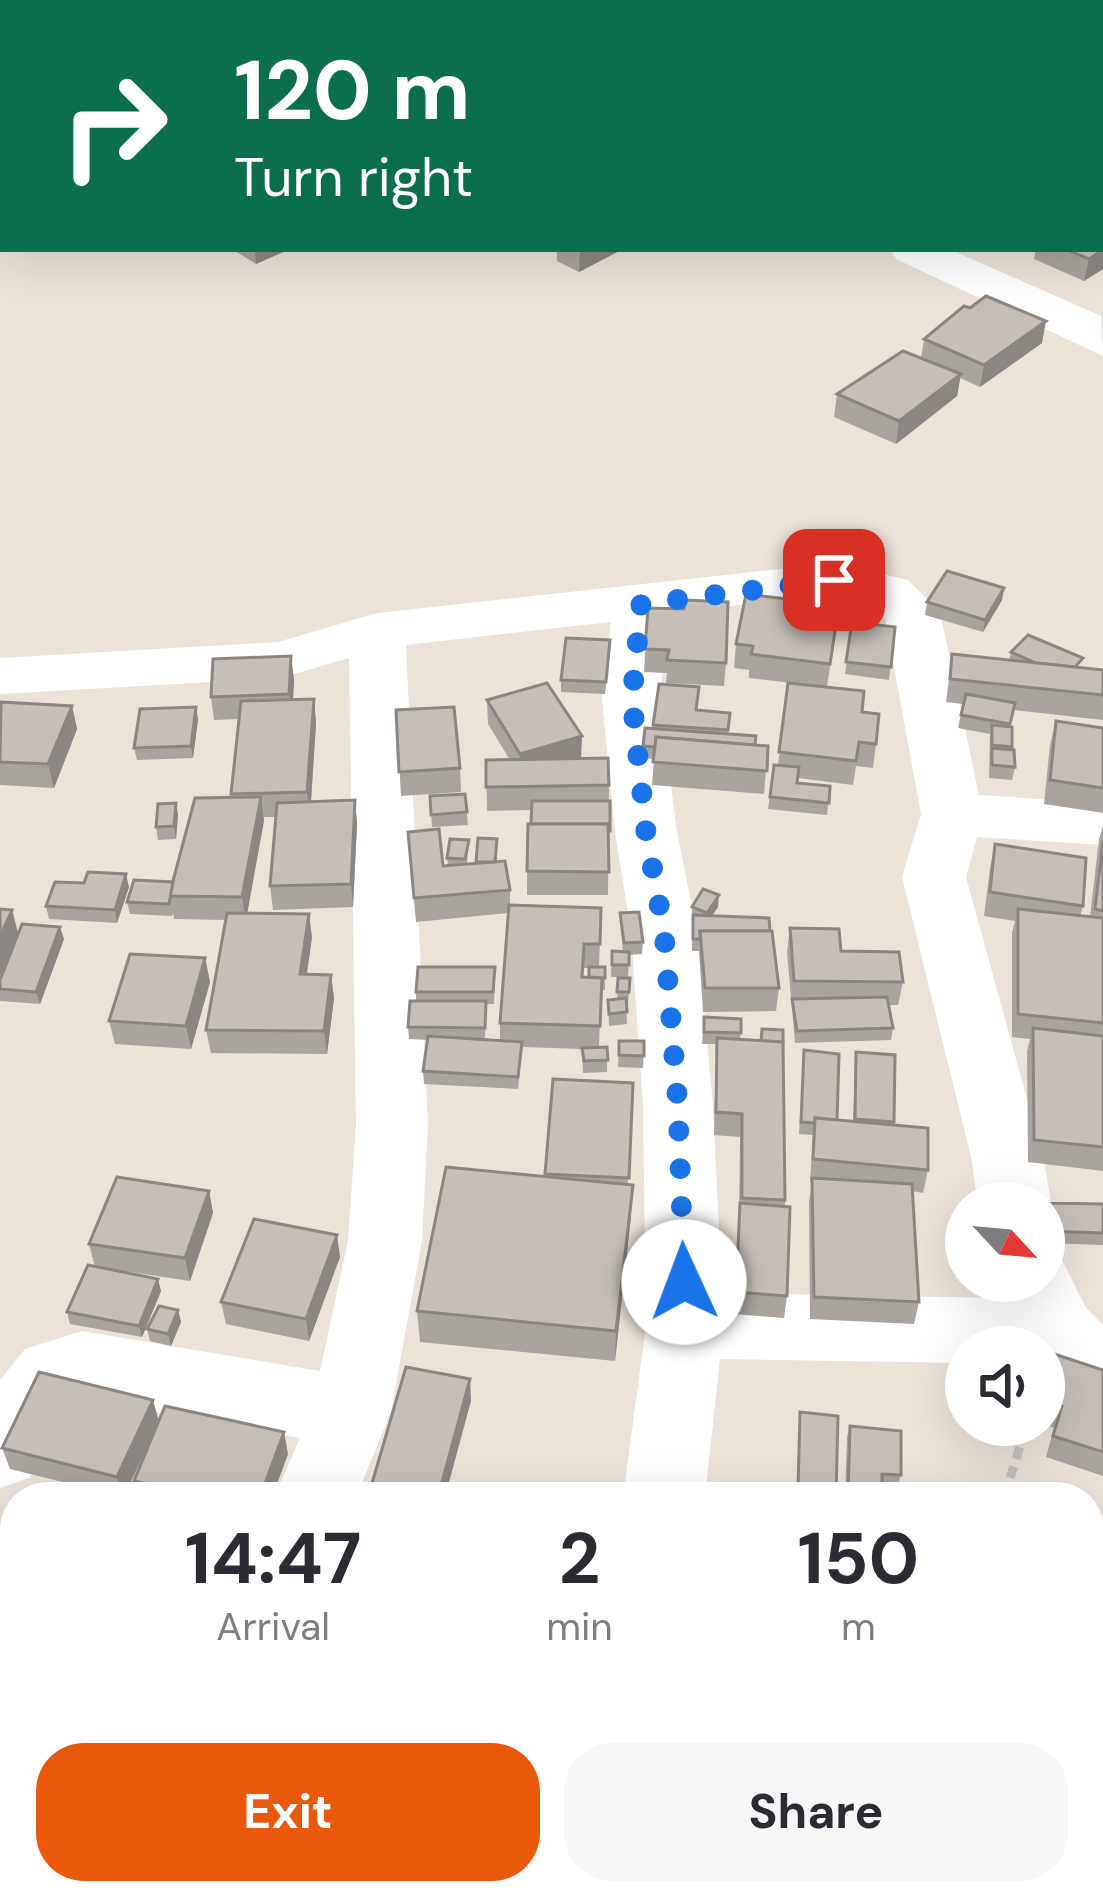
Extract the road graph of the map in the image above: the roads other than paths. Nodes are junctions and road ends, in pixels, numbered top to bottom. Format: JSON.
{"nodes":[{"id":1,"x":919,"y":252,"type":"edge"},
{"id":2,"x":1097,"y":333,"type":"edge"},
{"id":3,"x":641,"y":604,"type":"junction"},
{"id":4,"x":377,"y":632,"type":"junction"},
{"id":5,"x":0,"y":676,"type":"edge"},
{"id":6,"x":952,"y":814,"type":"junction"},
{"id":7,"x":1103,"y":824,"type":"edge"},
{"id":8,"x":1011,"y":1182,"type":"edge"},
{"id":9,"x":685,"y":1325,"type":"junction"},
{"id":10,"x":1064,"y":1325,"type":"edge"},
{"id":11,"x":351,"y":1412,"type":"junction"},
{"id":12,"x":0,"y":1452,"type":"edge"},
{"id":13,"x":321,"y":1482,"type":"edge"},
{"id":14,"x":666,"y":1482,"type":"edge"}],
"edges":[{"from":1,"to":2,"type":"street"},
{"from":3,"to":4,"type":"street"},
{"from":3,"to":6,"type":"street"},
{"from":3,"to":9,"type":"street"},
{"from":4,"to":5,"type":"street"},
{"from":4,"to":11,"type":"street"},
{"from":6,"to":7,"type":"street"},
{"from":6,"to":8,"type":"street"},
{"from":9,"to":10,"type":"street"},
{"from":9,"to":14,"type":"street"},
{"from":11,"to":12,"type":"street"},
{"from":11,"to":13,"type":"street"}]}
